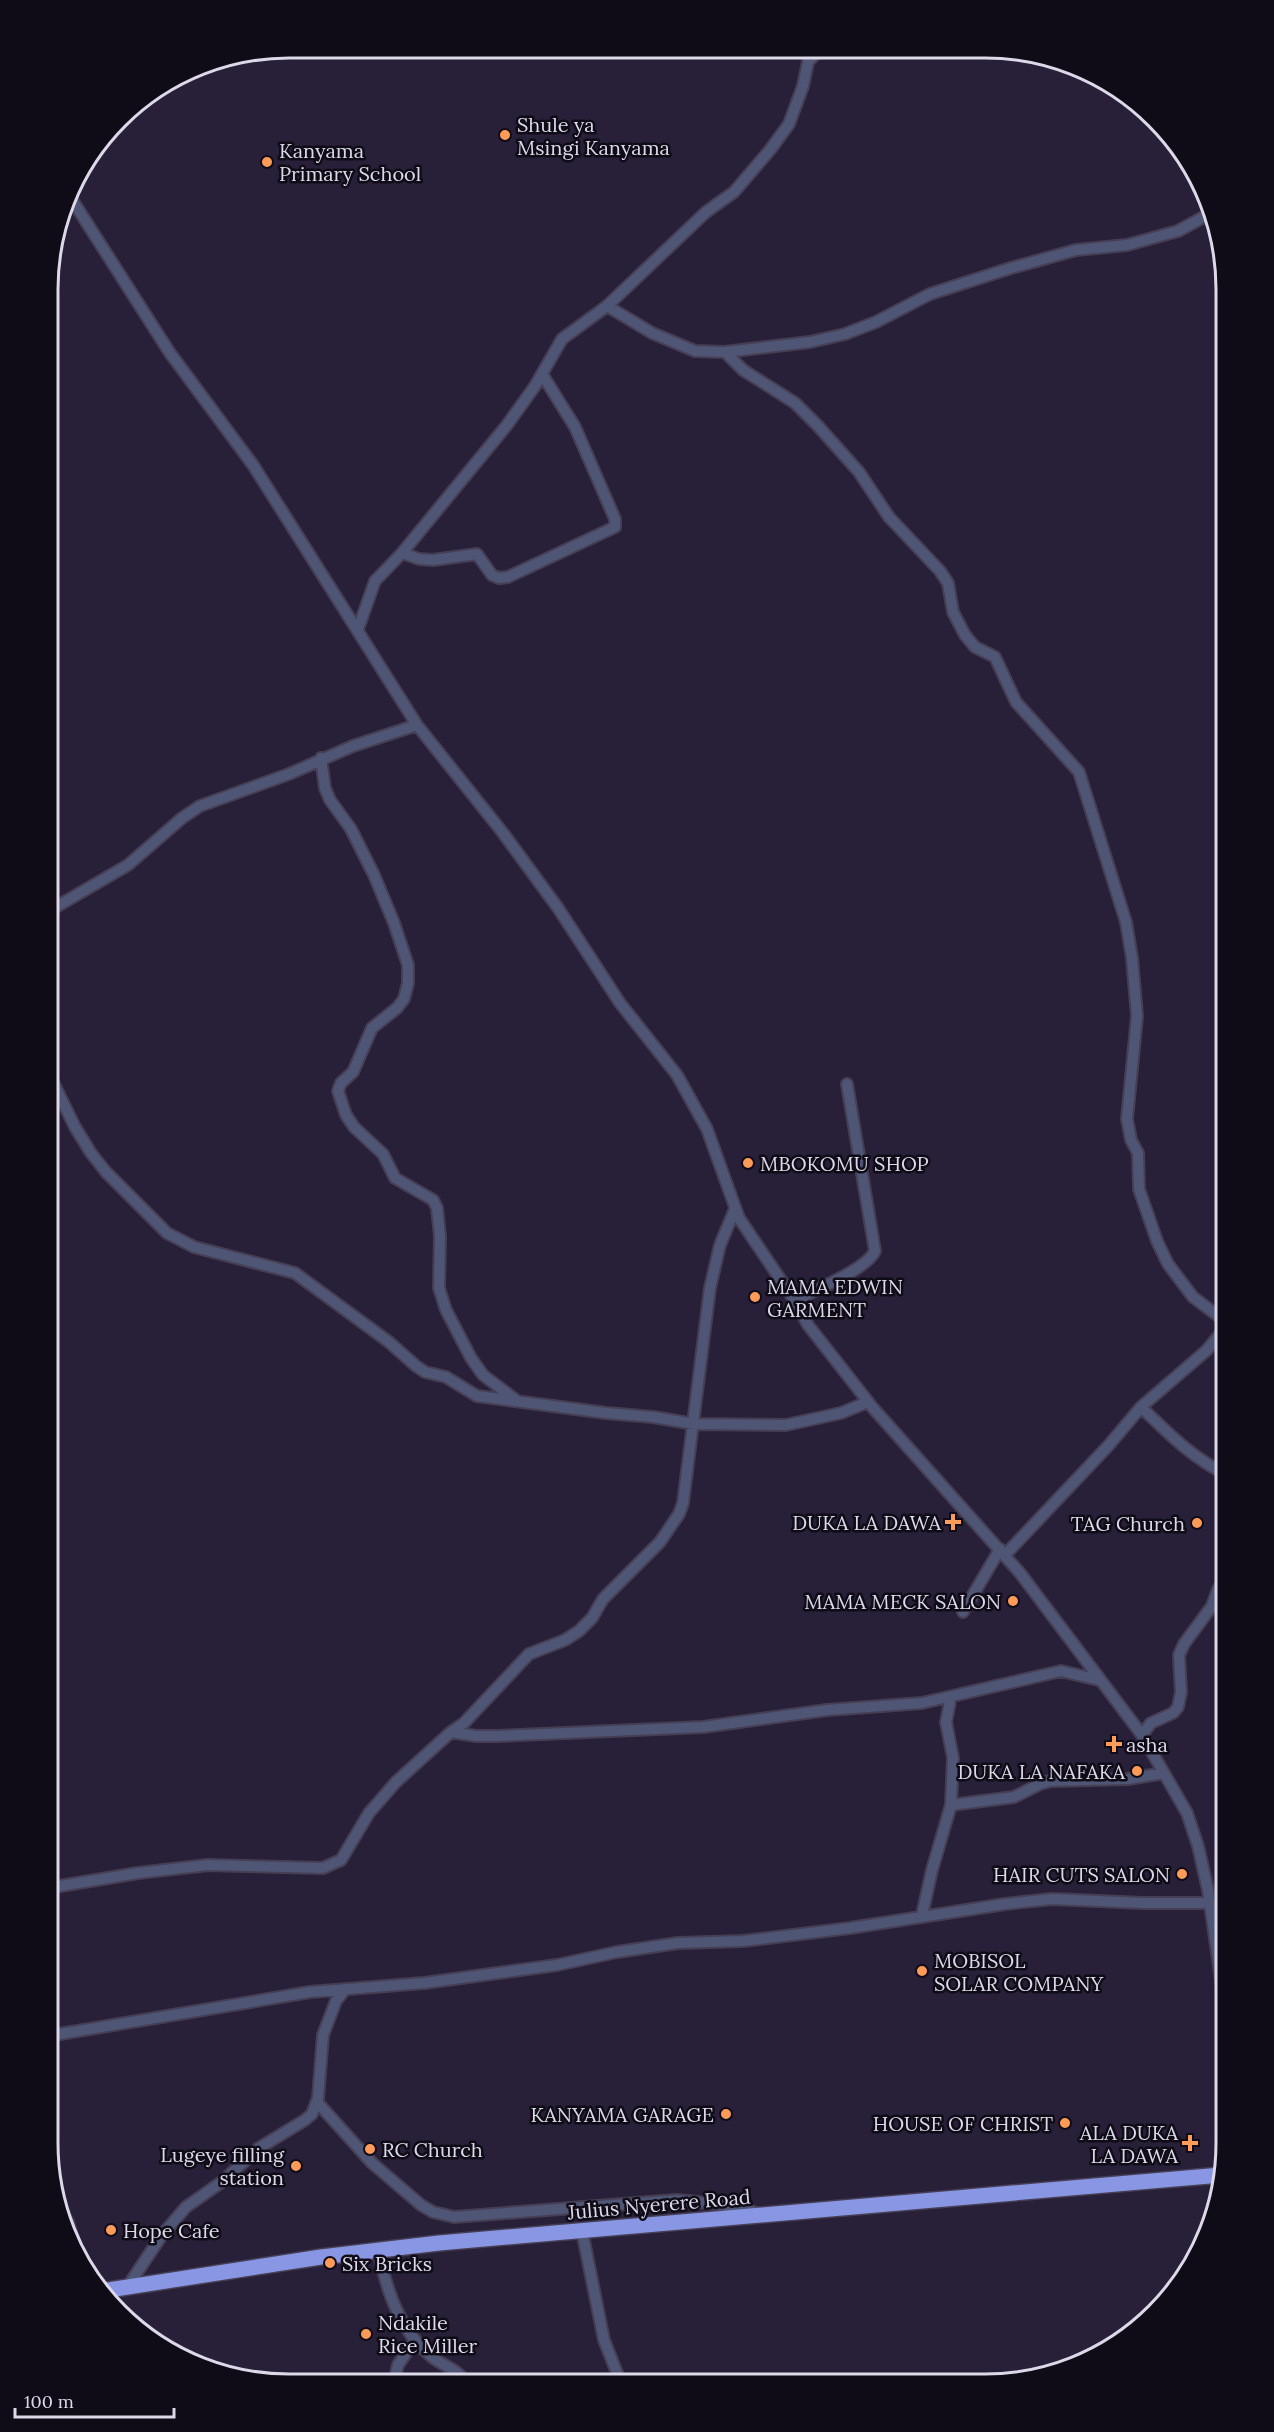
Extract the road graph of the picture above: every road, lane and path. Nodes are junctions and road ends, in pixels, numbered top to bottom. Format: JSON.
{"nodes":[{"id":1,"x":812,"y":58,"type":"edge"},
{"id":2,"x":75,"y":204,"type":"edge"},
{"id":3,"x":1204,"y":218,"type":"edge"},
{"id":4,"x":607,"y":306,"type":"junction"},
{"id":5,"x":725,"y":352,"type":"junction"},
{"id":6,"x":542,"y":374,"type":"junction"},
{"id":7,"x":402,"y":553,"type":"junction"},
{"id":8,"x":358,"y":629,"type":"junction"},
{"id":9,"x":417,"y":725,"type":"junction"},
{"id":10,"x":321,"y":758,"type":"junction"},
{"id":11,"x":58,"y":906,"type":"edge"},
{"id":12,"x":848,"y":1084,"type":"dead end"},
{"id":13,"x":58,"y":1092,"type":"edge"},
{"id":14,"x":735,"y":1209,"type":"junction"},
{"id":15,"x":795,"y":1301,"type":"junction"},
{"id":16,"x":1216,"y":1314,"type":"edge"},
{"id":17,"x":1216,"y":1339,"type":"edge"},
{"id":18,"x":519,"y":1402,"type":"junction"},
{"id":19,"x":868,"y":1402,"type":"junction"},
{"id":20,"x":1141,"y":1407,"type":"junction"},
{"id":21,"x":694,"y":1424,"type":"junction"},
{"id":22,"x":1216,"y":1468,"type":"edge"},
{"id":23,"x":1003,"y":1552,"type":"junction"},
{"id":24,"x":1216,"y":1595,"type":"edge"},
{"id":25,"x":963,"y":1612,"type":"dead end"},
{"id":26,"x":1099,"y":1680,"type":"junction"},
{"id":27,"x":951,"y":1697,"type":"junction"},
{"id":28,"x":451,"y":1732,"type":"junction"},
{"id":29,"x":1142,"y":1735,"type":"junction"},
{"id":30,"x":1164,"y":1773,"type":"junction"},
{"id":31,"x":951,"y":1805,"type":"junction"},
{"id":32,"x":58,"y":1886,"type":"edge"},
{"id":33,"x":1209,"y":1903,"type":"junction"},
{"id":34,"x":922,"y":1916,"type":"junction"},
{"id":35,"x":1216,"y":1946,"type":"edge"},
{"id":36,"x":344,"y":1991,"type":"junction"},
{"id":37,"x":58,"y":2034,"type":"edge"},
{"id":38,"x":317,"y":2102,"type":"junction"},
{"id":39,"x":1213,"y":2176,"type":"edge"},
{"id":40,"x":772,"y":2216,"type":"junction"},
{"id":41,"x":582,"y":2231,"type":"junction"},
{"id":42,"x":378,"y":2250,"type":"junction"},
{"id":43,"x":128,"y":2286,"type":"junction"},
{"id":44,"x":111,"y":2289,"type":"edge"},
{"id":45,"x":414,"y":2341,"type":"junction"},
{"id":46,"x":396,"y":2374,"type":"edge"},
{"id":47,"x":458,"y":2374,"type":"edge"},
{"id":48,"x":617,"y":2374,"type":"edge"}],
"edges":[{"from":1,"to":4,"type":"street"},
{"from":2,"to":8,"type":"street"},
{"from":3,"to":5,"type":"street"},
{"from":4,"to":5,"type":"street"},
{"from":4,"to":6,"type":"street"},
{"from":5,"to":16,"type":"street"},
{"from":6,"to":7,"type":"street"},
{"from":6,"to":7,"type":"street"},
{"from":7,"to":8,"type":"street"},
{"from":8,"to":9,"type":"street"},
{"from":9,"to":10,"type":"street"},
{"from":9,"to":14,"type":"street"},
{"from":10,"to":11,"type":"street"},
{"from":10,"to":18,"type":"street"},
{"from":12,"to":15,"type":"street"},
{"from":13,"to":18,"type":"street"},
{"from":14,"to":15,"type":"street"},
{"from":14,"to":21,"type":"street"},
{"from":15,"to":19,"type":"street"},
{"from":17,"to":20,"type":"street"},
{"from":18,"to":21,"type":"street"},
{"from":19,"to":21,"type":"street"},
{"from":19,"to":23,"type":"street"},
{"from":20,"to":22,"type":"street"},
{"from":20,"to":23,"type":"street"},
{"from":21,"to":28,"type":"street"},
{"from":23,"to":25,"type":"street"},
{"from":23,"to":26,"type":"street"},
{"from":24,"to":29,"type":"street"},
{"from":26,"to":27,"type":"street"},
{"from":26,"to":29,"type":"street"},
{"from":27,"to":28,"type":"street"},
{"from":27,"to":31,"type":"street"},
{"from":28,"to":32,"type":"street"},
{"from":29,"to":30,"type":"street"},
{"from":30,"to":31,"type":"street"},
{"from":30,"to":33,"type":"street"},
{"from":31,"to":34,"type":"street"},
{"from":33,"to":34,"type":"street"},
{"from":33,"to":35,"type":"street"},
{"from":34,"to":36,"type":"street"},
{"from":36,"to":37,"type":"street"},
{"from":36,"to":38,"type":"street"},
{"from":38,"to":40,"type":"street"},
{"from":38,"to":43,"type":"street"},
{"from":39,"to":40,"type":"highway","name":"Julius Nyerere Road"},
{"from":40,"to":41,"type":"highway","name":"Julius Nyerere Road"},
{"from":41,"to":42,"type":"highway","name":"Julius Nyerere Road"},
{"from":41,"to":48,"type":"street"},
{"from":42,"to":43,"type":"highway","name":"Julius Nyerere Road"},
{"from":42,"to":45,"type":"street"},
{"from":43,"to":44,"type":"highway","name":"Julius Nyerere Road"},
{"from":45,"to":46,"type":"street"},
{"from":45,"to":47,"type":"street"}]}
